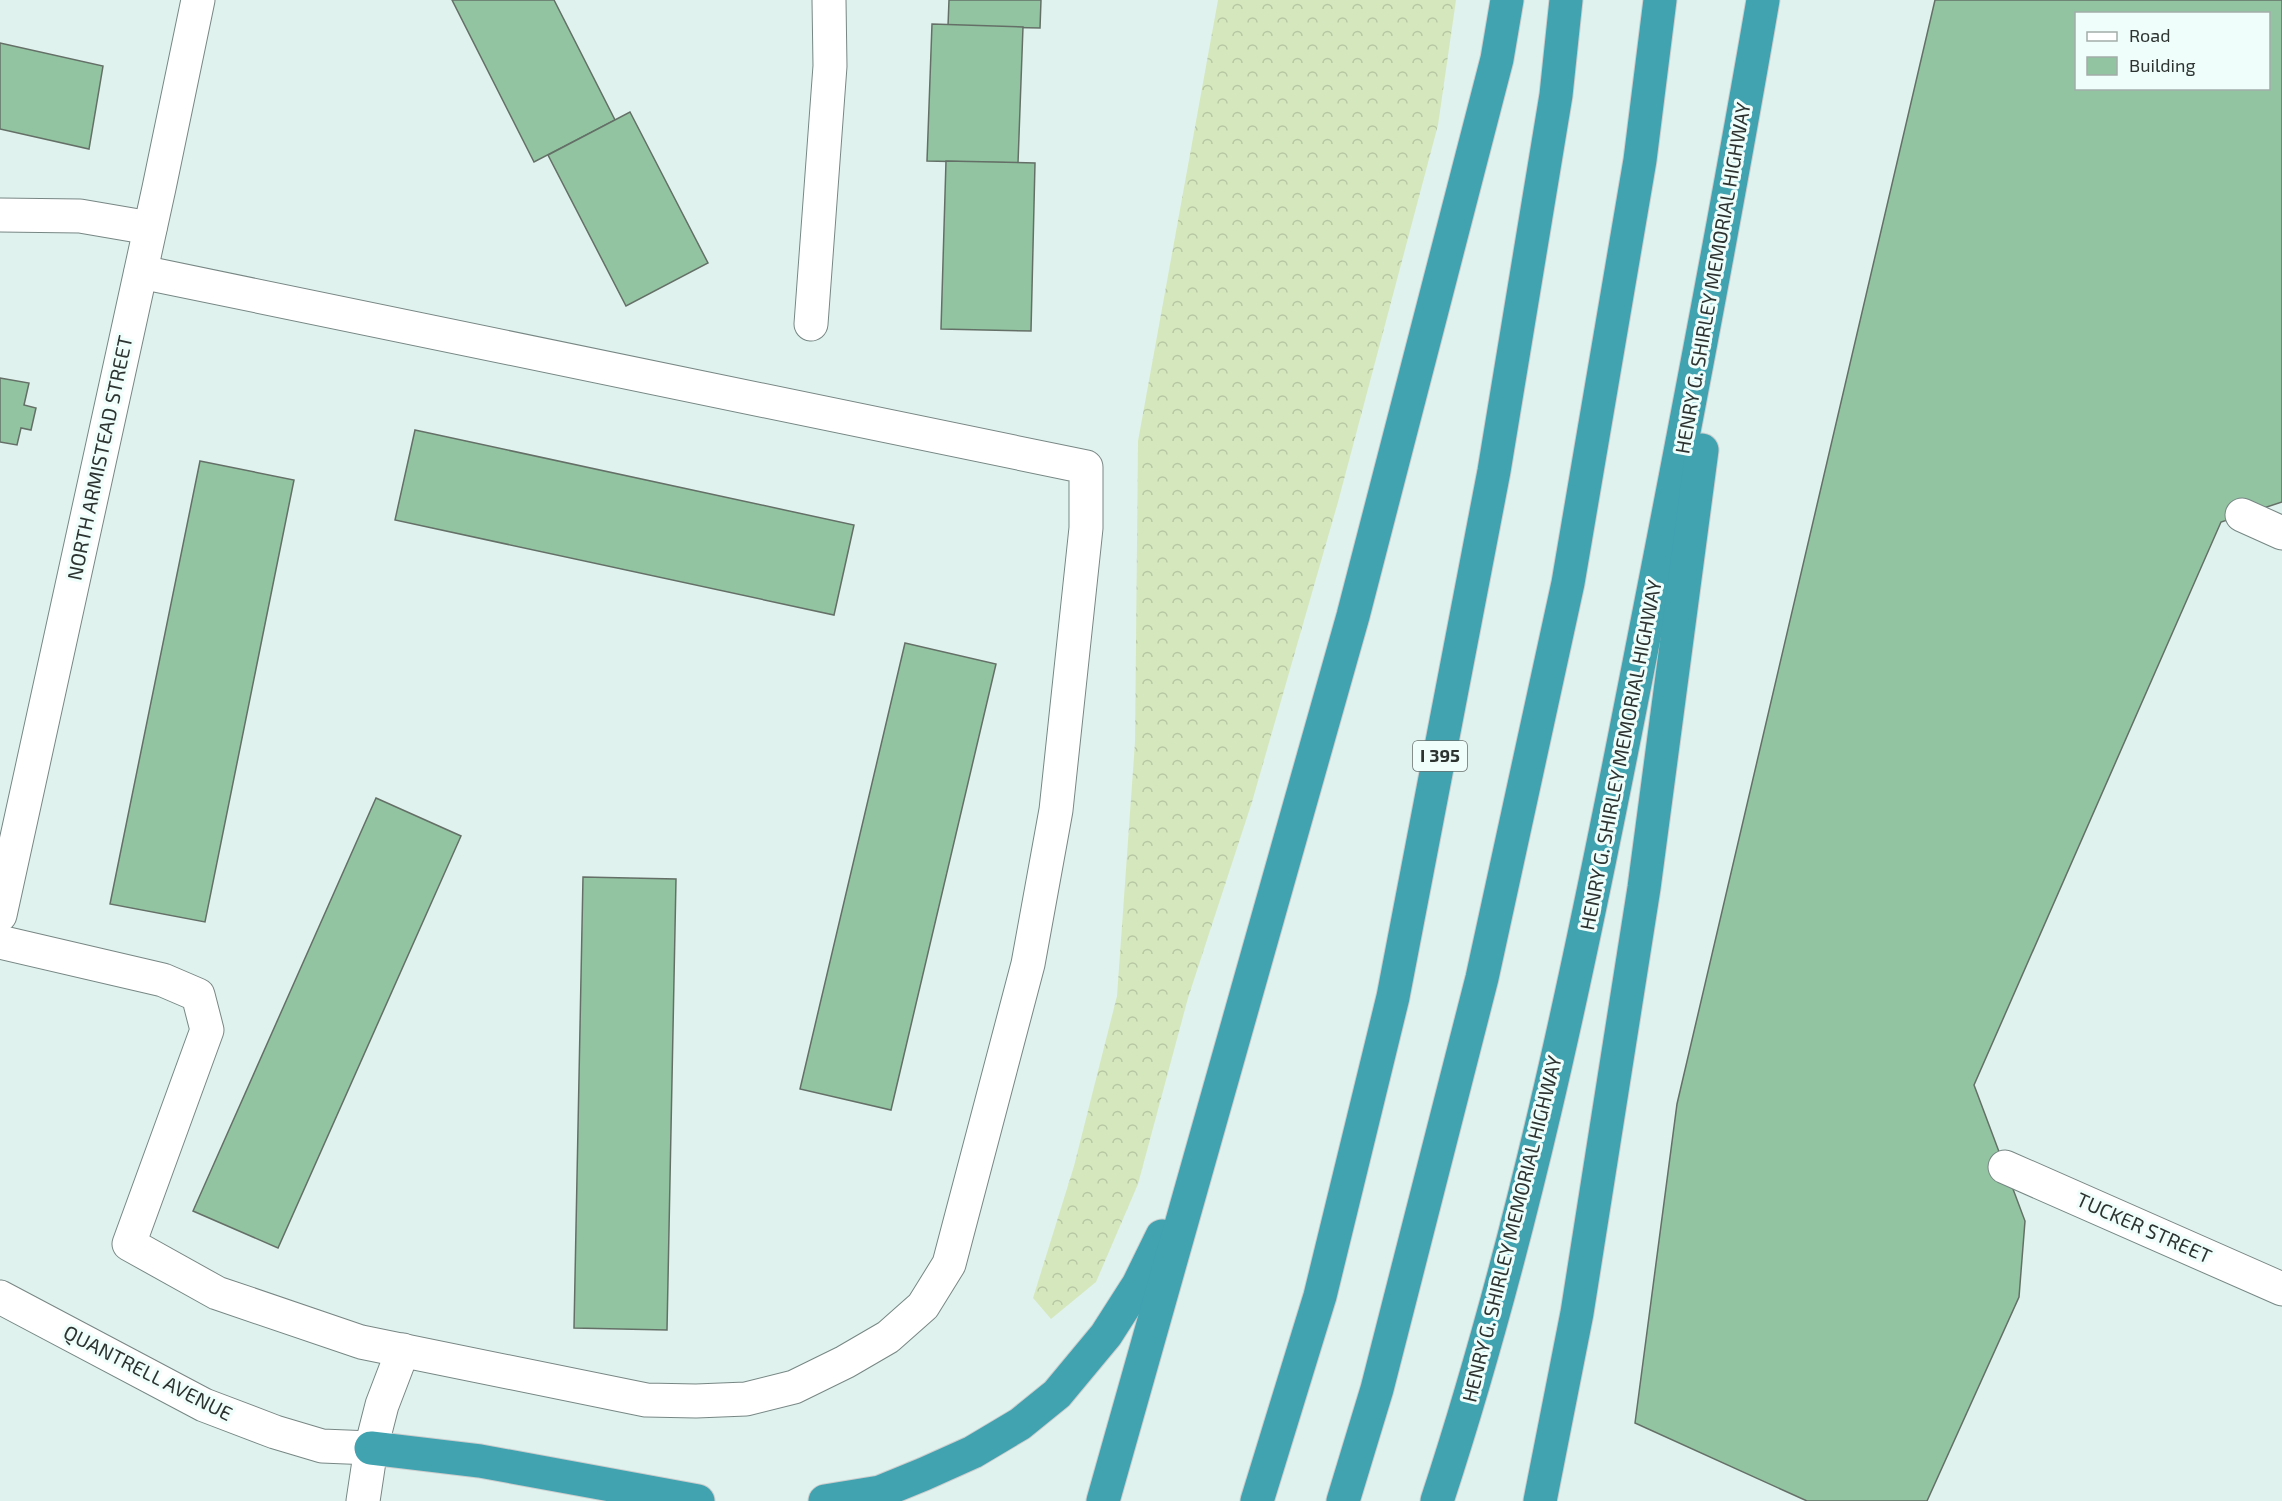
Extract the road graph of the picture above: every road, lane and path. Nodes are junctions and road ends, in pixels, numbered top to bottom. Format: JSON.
{"nodes":[{"id":1,"x":198,"y":0,"type":"edge"},
{"id":2,"x":829,"y":0,"type":"edge"},
{"id":3,"x":1507,"y":0,"type":"edge"},
{"id":4,"x":1566,"y":0,"type":"edge"},
{"id":5,"x":1660,"y":0,"type":"edge"},
{"id":6,"x":1762,"y":6,"type":"edge"},
{"id":7,"x":0,"y":215,"type":"edge"},
{"id":8,"x":150,"y":228,"type":"junction"},
{"id":9,"x":141,"y":272,"type":"junction"},
{"id":10,"x":812,"y":324,"type":"dead end"},
{"id":11,"x":2242,"y":515,"type":"dead end"},
{"id":12,"x":2282,"y":533,"type":"edge"},
{"id":13,"x":0,"y":915,"type":"edge"},
{"id":14,"x":0,"y":942,"type":"edge"},
{"id":15,"x":1212,"y":1112,"type":"junction"},
{"id":16,"x":2005,"y":1167,"type":"dead end"},
{"id":17,"x":2282,"y":1289,"type":"edge"},
{"id":18,"x":0,"y":1297,"type":"edge"},
{"id":19,"x":403,"y":1350,"type":"junction"},
{"id":20,"x":371,"y":1448,"type":"junction"},
{"id":21,"x":363,"y":1501,"type":"edge"},
{"id":22,"x":698,"y":1501,"type":"edge"},
{"id":23,"x":825,"y":1501,"type":"edge"},
{"id":24,"x":1103,"y":1501,"type":"edge"},
{"id":25,"x":1257,"y":1501,"type":"edge"},
{"id":26,"x":1343,"y":1501,"type":"edge"},
{"id":27,"x":1437,"y":1501,"type":"edge"},
{"id":28,"x":1539,"y":1501,"type":"edge"}],
"edges":[{"from":1,"to":8,"type":"street","name":"NORTH ARMISTEAD STREET"},
{"from":2,"to":10,"type":"street"},
{"from":3,"to":15,"type":"highway"},
{"from":4,"to":25,"type":"highway","number":"I 395"},
{"from":5,"to":26,"type":"highway"},
{"from":6,"to":27,"type":"highway","name":"HENRY G. SHIRLEY MEMORIAL HIGHWAY"},
{"from":6,"to":28,"type":"highway"},
{"from":7,"to":8,"type":"street"},
{"from":8,"to":9,"type":"street","name":"NORTH ARMISTEAD STREET"},
{"from":9,"to":13,"type":"street","name":"NORTH ARMISTEAD STREET"},
{"from":9,"to":19,"type":"street"},
{"from":11,"to":12,"type":"street"},
{"from":14,"to":19,"type":"street"},
{"from":15,"to":23,"type":"highway"},
{"from":15,"to":24,"type":"highway"},
{"from":16,"to":17,"type":"street","name":"TUCKER STREET"},
{"from":18,"to":20,"type":"street","name":"QUANTRELL AVENUE"},
{"from":19,"to":20,"type":"street"},
{"from":20,"to":21,"type":"street"},
{"from":20,"to":22,"type":"highway"}]}
